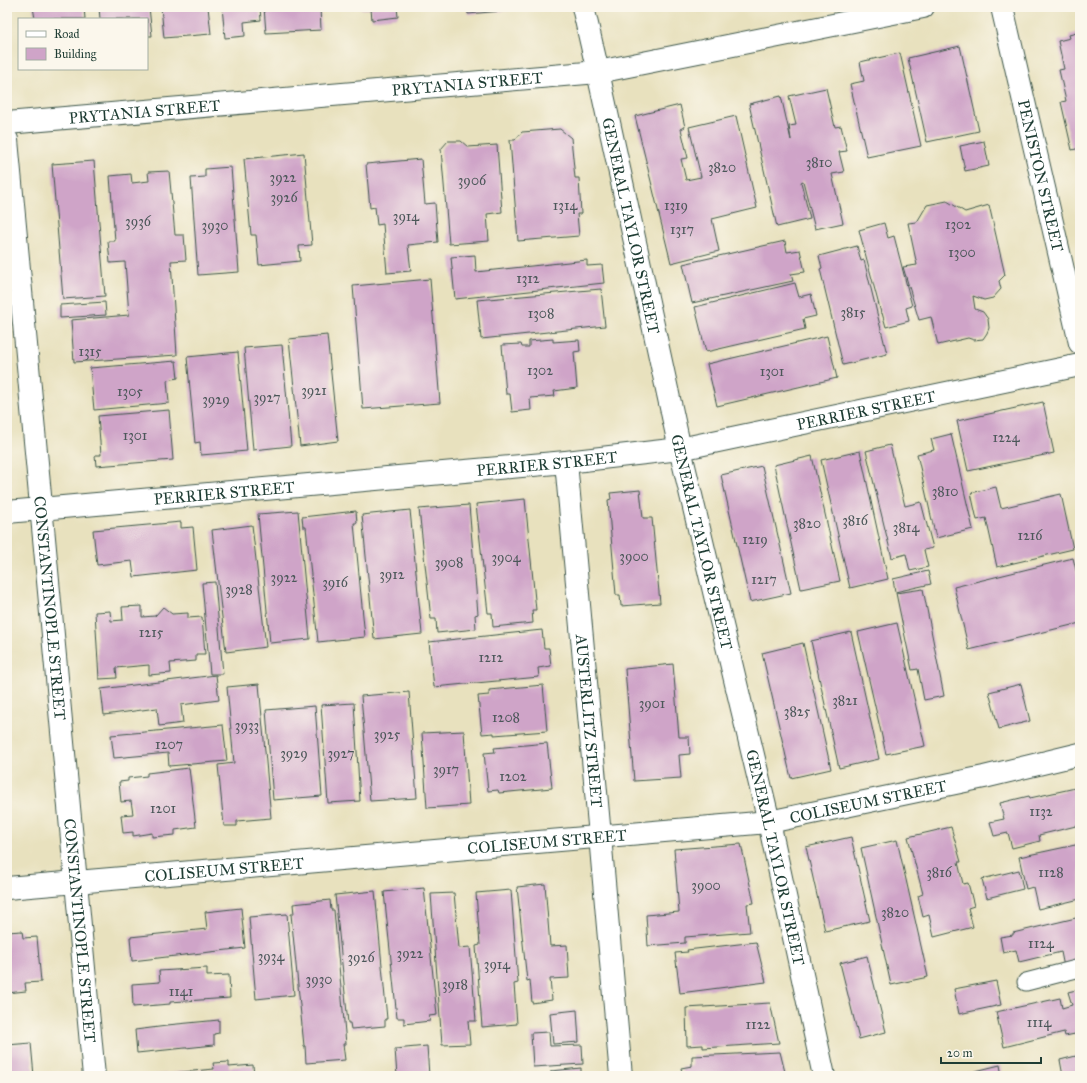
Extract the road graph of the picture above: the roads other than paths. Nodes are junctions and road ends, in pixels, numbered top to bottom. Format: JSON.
{"nodes":[{"id":1,"x":583,"y":7,"type":"edge"},
{"id":2,"x":923,"y":7,"type":"edge"},
{"id":3,"x":1002,"y":7,"type":"edge"},
{"id":4,"x":598,"y":72,"type":"junction"},
{"id":5,"x":7,"y":123,"type":"edge"},
{"id":6,"x":7,"y":140,"type":"edge"},
{"id":7,"x":1080,"y":343,"type":"edge"},
{"id":8,"x":1080,"y":365,"type":"edge"},
{"id":9,"x":680,"y":449,"type":"junction"},
{"id":10,"x":566,"y":462,"type":"junction"},
{"id":11,"x":41,"y":509,"type":"junction"},
{"id":12,"x":7,"y":512,"type":"edge"},
{"id":13,"x":1080,"y":754,"type":"edge"},
{"id":14,"x":769,"y":822,"type":"junction"},
{"id":15,"x":600,"y":836,"type":"junction"},
{"id":16,"x":76,"y":882,"type":"junction"},
{"id":17,"x":7,"y":888,"type":"edge"},
{"id":18,"x":1080,"y":968,"type":"edge"},
{"id":19,"x":1026,"y":982,"type":"dead end"},
{"id":20,"x":94,"y":1076,"type":"edge"},
{"id":21,"x":621,"y":1076,"type":"edge"},
{"id":22,"x":824,"y":1076,"type":"edge"}],
"edges":[{"from":1,"to":4,"type":"street","name":"GENERAL TAYLOR STREET"},
{"from":2,"to":4,"type":"street","name":"PRYTANIA STREET"},
{"from":3,"to":7,"type":"street","name":"PENISTON STREET"},
{"from":4,"to":5,"type":"street","name":"PRYTANIA STREET"},
{"from":4,"to":9,"type":"street","name":"GENERAL TAYLOR STREET"},
{"from":6,"to":11,"type":"street","name":"CONSTANTINOPLE STREET"},
{"from":8,"to":9,"type":"street","name":"PERRIER STREET"},
{"from":9,"to":10,"type":"street","name":"PERRIER STREET"},
{"from":9,"to":14,"type":"street","name":"GENERAL TAYLOR STREET"},
{"from":10,"to":11,"type":"street","name":"PERRIER STREET"},
{"from":10,"to":15,"type":"street","name":"AUSTERLITZ STREET"},
{"from":11,"to":12,"type":"street","name":"PERRIER STREET"},
{"from":11,"to":16,"type":"street","name":"CONSTANTINOPLE STREET"},
{"from":13,"to":14,"type":"street","name":"COLISEUM STREET"},
{"from":14,"to":15,"type":"street","name":"COLISEUM STREET"},
{"from":14,"to":22,"type":"street","name":"GENERAL TAYLOR STREET"},
{"from":15,"to":16,"type":"street","name":"COLISEUM STREET"},
{"from":15,"to":21,"type":"street","name":"AUSTERLITZ STREET"},
{"from":16,"to":17,"type":"street","name":"COLISEUM STREET"},
{"from":16,"to":20,"type":"street","name":"CONSTANTINOPLE STREET"},
{"from":18,"to":19,"type":"lane"}]}
